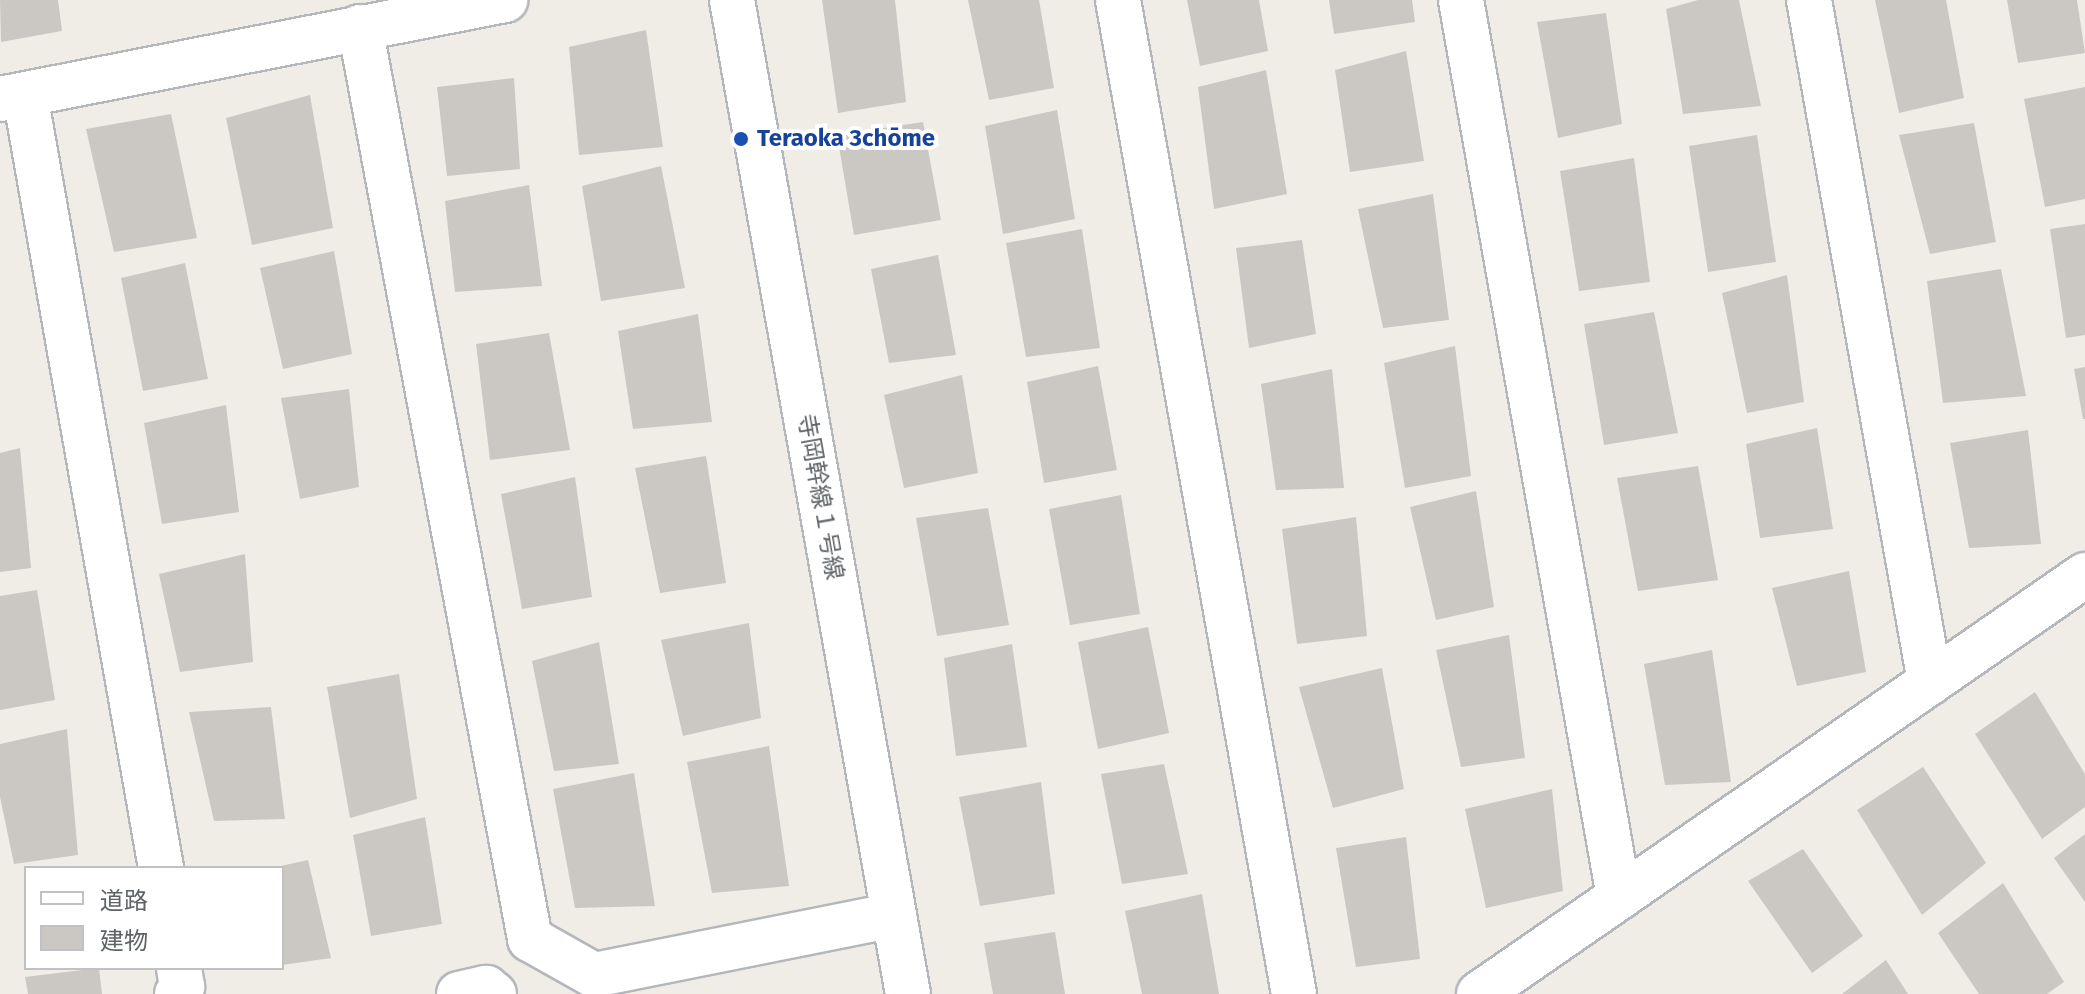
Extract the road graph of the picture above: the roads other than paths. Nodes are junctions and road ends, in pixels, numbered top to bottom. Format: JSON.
{"nodes":[{"id":1,"x":505,"y":0,"type":"edge"},
{"id":2,"x":732,"y":0,"type":"edge"},
{"id":3,"x":1118,"y":0,"type":"edge"},
{"id":4,"x":1461,"y":0,"type":"edge"},
{"id":5,"x":1809,"y":0,"type":"edge"},
{"id":6,"x":360,"y":27,"type":"junction"},
{"id":7,"x":12,"y":97,"type":"edge"},
{"id":8,"x":2084,"y":579,"type":"edge"},
{"id":9,"x":1930,"y":682,"type":"junction"},
{"id":10,"x":161,"y":866,"type":"edge"},
{"id":11,"x":1619,"y":897,"type":"junction"},
{"id":12,"x":893,"y":915,"type":"junction"},
{"id":13,"x":179,"y":970,"type":"edge"},
{"id":14,"x":177,"y":994,"type":"edge"},
{"id":15,"x":459,"y":994,"type":"edge"},
{"id":16,"x":494,"y":994,"type":"edge"},
{"id":17,"x":908,"y":994,"type":"edge"},
{"id":18,"x":1294,"y":994,"type":"edge"},
{"id":19,"x":1479,"y":994,"type":"edge"}],
"edges":[{"from":1,"to":6,"type":"street"},
{"from":2,"to":12,"type":"street","name":"寺岡幹線１号線"},
{"from":3,"to":18,"type":"street"},
{"from":4,"to":11,"type":"street"},
{"from":5,"to":9,"type":"street"},
{"from":6,"to":7,"type":"street"},
{"from":6,"to":12,"type":"street"},
{"from":7,"to":10,"type":"street"},
{"from":8,"to":9,"type":"street"},
{"from":9,"to":11,"type":"street"},
{"from":11,"to":19,"type":"street"},
{"from":12,"to":17,"type":"street","name":"寺岡幹線１号線"},
{"from":13,"to":14,"type":"street"},
{"from":15,"to":16,"type":"street"}]}
